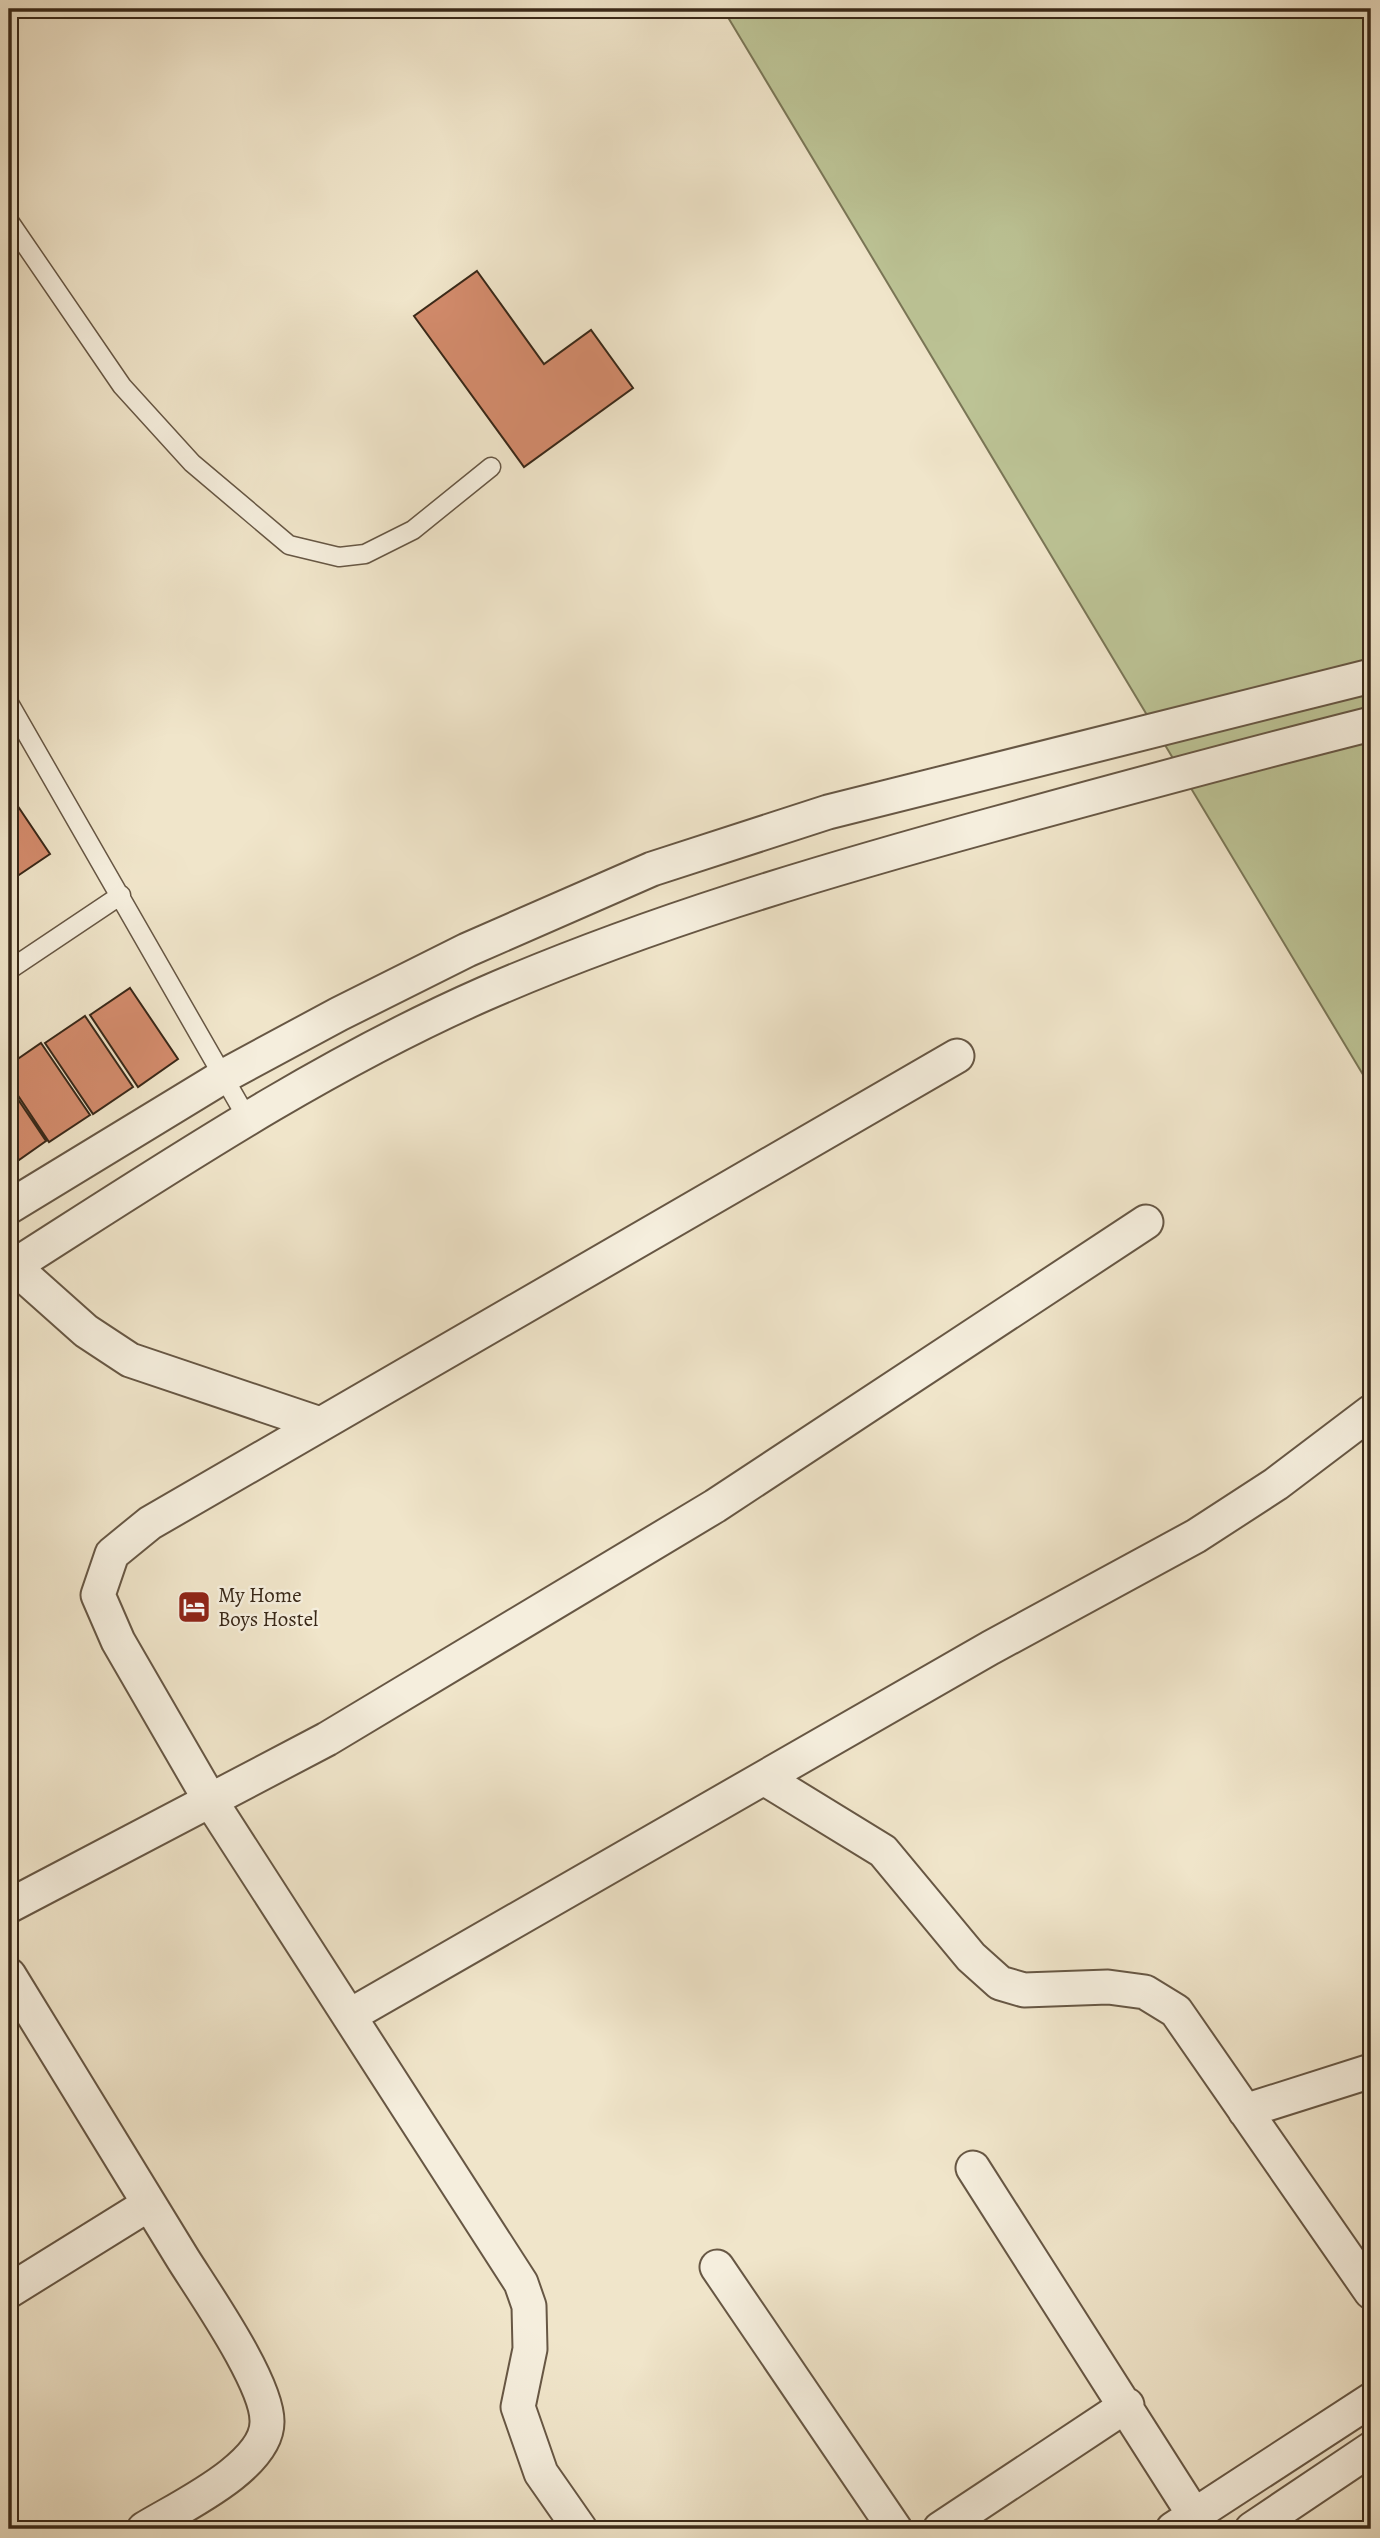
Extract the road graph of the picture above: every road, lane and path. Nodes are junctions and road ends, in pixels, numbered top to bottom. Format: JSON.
{"nodes":[{"id":1,"x":9,"y":222,"type":"edge"},
{"id":2,"x":491,"y":467,"type":"dead end"},
{"id":3,"x":1371,"y":676,"type":"edge"},
{"id":4,"x":9,"y":703,"type":"edge"},
{"id":5,"x":1371,"y":724,"type":"edge"},
{"id":6,"x":121,"y":895,"type":"junction"},
{"id":7,"x":9,"y":970,"type":"edge"},
{"id":8,"x":957,"y":1056,"type":"dead end"},
{"id":9,"x":225,"y":1076,"type":"junction"},
{"id":10,"x":247,"y":1118,"type":"junction"},
{"id":11,"x":9,"y":1207,"type":"edge"},
{"id":12,"x":1146,"y":1222,"type":"dead end"},
{"id":13,"x":11,"y":1268,"type":"edge"},
{"id":14,"x":1371,"y":1412,"type":"edge"},
{"id":15,"x":320,"y":1424,"type":"junction"},
{"id":16,"x":764,"y":1778,"type":"junction"},
{"id":17,"x":210,"y":1800,"type":"junction"},
{"id":18,"x":9,"y":1906,"type":"edge"},
{"id":19,"x":9,"y":1975,"type":"edge"},
{"id":20,"x":349,"y":2016,"type":"junction"},
{"id":21,"x":1371,"y":2071,"type":"edge"},
{"id":22,"x":1245,"y":2110,"type":"junction"},
{"id":23,"x":973,"y":2168,"type":"dead end"},
{"id":24,"x":149,"y":2204,"type":"junction"},
{"id":25,"x":717,"y":2267,"type":"dead end"},
{"id":26,"x":9,"y":2291,"type":"edge"},
{"id":27,"x":1371,"y":2292,"type":"edge"},
{"id":28,"x":1371,"y":2400,"type":"edge"},
{"id":29,"x":1127,"y":2406,"type":"junction"},
{"id":30,"x":1371,"y":2449,"type":"edge"},
{"id":31,"x":1190,"y":2524,"type":"edge"},
{"id":32,"x":144,"y":2529,"type":"edge"},
{"id":33,"x":580,"y":2529,"type":"edge"},
{"id":34,"x":895,"y":2529,"type":"edge"},
{"id":35,"x":940,"y":2529,"type":"edge"},
{"id":36,"x":1252,"y":2529,"type":"edge"}],
"edges":[{"from":1,"to":2,"type":"lane"},
{"from":3,"to":9,"type":"street"},
{"from":4,"to":6,"type":"lane"},
{"from":5,"to":10,"type":"street"},
{"from":6,"to":7,"type":"lane"},
{"from":6,"to":9,"type":"lane"},
{"from":8,"to":15,"type":"street"},
{"from":9,"to":10,"type":"lane"},
{"from":9,"to":11,"type":"street"},
{"from":10,"to":13,"type":"street"},
{"from":12,"to":17,"type":"street"},
{"from":13,"to":15,"type":"street"},
{"from":14,"to":16,"type":"street"},
{"from":15,"to":17,"type":"street"},
{"from":16,"to":20,"type":"street"},
{"from":16,"to":22,"type":"street"},
{"from":17,"to":18,"type":"street"},
{"from":17,"to":20,"type":"street"},
{"from":19,"to":24,"type":"street"},
{"from":20,"to":33,"type":"street"},
{"from":21,"to":22,"type":"street"},
{"from":22,"to":27,"type":"street"},
{"from":23,"to":29,"type":"street"},
{"from":24,"to":26,"type":"street"},
{"from":24,"to":32,"type":"street"},
{"from":25,"to":34,"type":"street"},
{"from":28,"to":31,"type":"street"},
{"from":29,"to":31,"type":"street"},
{"from":29,"to":35,"type":"street"},
{"from":30,"to":36,"type":"street"}]}
